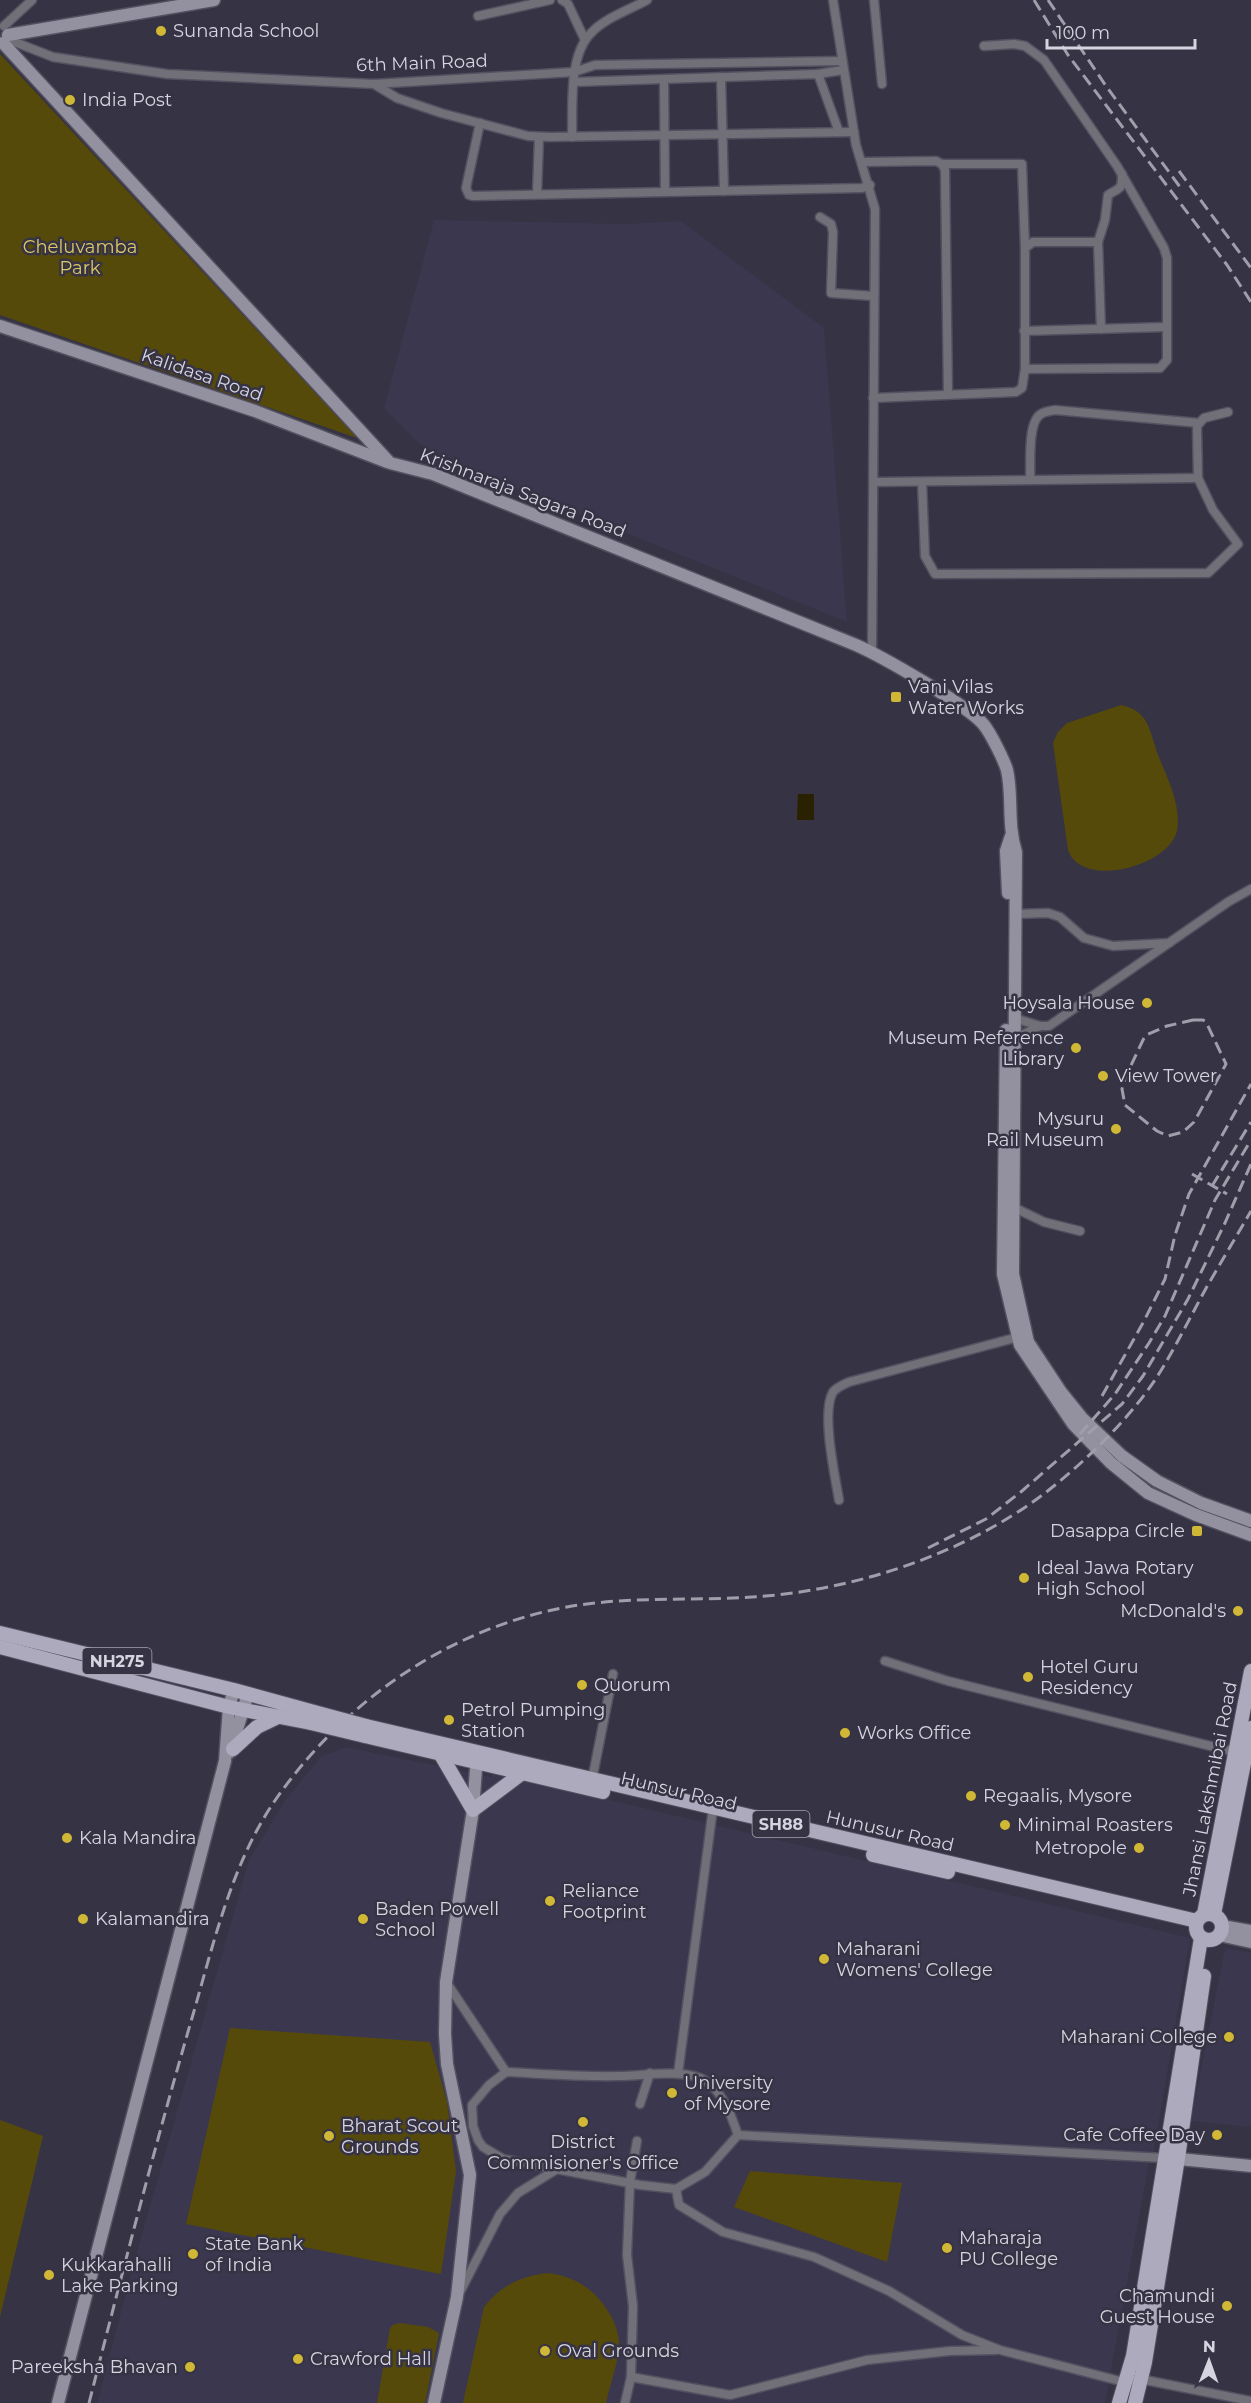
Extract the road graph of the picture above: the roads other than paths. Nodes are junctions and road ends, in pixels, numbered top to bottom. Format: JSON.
{"nodes":[{"id":1,"x":32,"y":0,"type":"edge"},
{"id":2,"x":214,"y":0,"type":"edge"},
{"id":3,"x":549,"y":0,"type":"edge"},
{"id":4,"x":562,"y":0,"type":"edge"},
{"id":5,"x":647,"y":0,"type":"edge"},
{"id":6,"x":833,"y":0,"type":"edge"},
{"id":7,"x":874,"y":0,"type":"edge"},
{"id":8,"x":478,"y":16,"type":"dead end"},
{"id":9,"x":4,"y":35,"type":"edge"},
{"id":10,"x":585,"y":40,"type":"junction"},
{"id":11,"x":984,"y":46,"type":"dead end"},
{"id":12,"x":842,"y":66,"type":"junction"},
{"id":13,"x":574,"y":72,"type":"junction"},
{"id":14,"x":818,"y":74,"type":"junction"},
{"id":15,"x":721,"y":77,"type":"junction"},
{"id":16,"x":664,"y":79,"type":"junction"},
{"id":17,"x":574,"y":82,"type":"junction"},
{"id":18,"x":374,"y":84,"type":"junction"},
{"id":19,"x":882,"y":84,"type":"dead end"},
{"id":20,"x":480,"y":123,"type":"junction"},
{"id":21,"x":839,"y":132,"type":"junction"},
{"id":22,"x":854,"y":132,"type":"junction"},
{"id":23,"x":722,"y":133,"type":"junction"},
{"id":24,"x":663,"y":135,"type":"junction"},
{"id":25,"x":539,"y":136,"type":"junction"},
{"id":26,"x":572,"y":137,"type":"junction"},
{"id":27,"x":862,"y":162,"type":"junction"},
{"id":28,"x":942,"y":164,"type":"junction"},
{"id":29,"x":1122,"y":174,"type":"junction"},
{"id":30,"x":870,"y":185,"type":"junction"},
{"id":31,"x":724,"y":190,"type":"junction"},
{"id":32,"x":665,"y":192,"type":"junction"},
{"id":33,"x":537,"y":194,"type":"junction"},
{"id":34,"x":820,"y":217,"type":"dead end"},
{"id":35,"x":1098,"y":242,"type":"junction"},
{"id":36,"x":1025,"y":248,"type":"junction"},
{"id":37,"x":873,"y":296,"type":"junction"},
{"id":38,"x":0,"y":326,"type":"edge"},
{"id":39,"x":1166,"y":327,"type":"junction"},
{"id":40,"x":1101,"y":329,"type":"junction"},
{"id":41,"x":1024,"y":331,"type":"junction"},
{"id":42,"x":1025,"y":369,"type":"junction"},
{"id":43,"x":948,"y":394,"type":"junction"},
{"id":44,"x":873,"y":398,"type":"junction"},
{"id":45,"x":1228,"y":412,"type":"dead end"},
{"id":46,"x":1199,"y":423,"type":"junction"},
{"id":47,"x":390,"y":463,"type":"junction"},
{"id":48,"x":1198,"y":478,"type":"junction"},
{"id":49,"x":1030,"y":480,"type":"junction"},
{"id":50,"x":874,"y":482,"type":"junction"},
{"id":51,"x":922,"y":482,"type":"junction"},
{"id":52,"x":872,"y":652,"type":"junction"},
{"id":53,"x":1011,"y":836,"type":"junction"},
{"id":54,"x":1251,"y":889,"type":"edge"},
{"id":55,"x":1016,"y":914,"type":"junction"},
{"id":56,"x":1170,"y":943,"type":"junction"},
{"id":57,"x":1011,"y":1018,"type":"junction"},
{"id":58,"x":1040,"y":1026,"type":"junction"},
{"id":59,"x":1010,"y":1039,"type":"junction"},
{"id":60,"x":1013,"y":1207,"type":"junction"},
{"id":61,"x":1080,"y":1232,"type":"dead end"},
{"id":62,"x":1018,"y":1337,"type":"junction"},
{"id":63,"x":839,"y":1500,"type":"dead end"},
{"id":64,"x":1251,"y":1521,"type":"edge"},
{"id":65,"x":1251,"y":1535,"type":"edge"},
{"id":66,"x":0,"y":1633,"type":"edge"},
{"id":67,"x":0,"y":1647,"type":"edge"},
{"id":68,"x":885,"y":1660,"type":"dead end"},
{"id":69,"x":1251,"y":1671,"type":"edge"},
{"id":70,"x":614,"y":1674,"type":"dead end"},
{"id":71,"x":234,"y":1690,"type":"junction"},
{"id":72,"x":248,"y":1694,"type":"junction"},
{"id":73,"x":229,"y":1707,"type":"junction"},
{"id":74,"x":244,"y":1709,"type":"junction"},
{"id":75,"x":280,"y":1716,"type":"junction"},
{"id":76,"x":313,"y":1718,"type":"junction"},
{"id":77,"x":1251,"y":1728,"type":"edge"},
{"id":78,"x":365,"y":1731,"type":"junction"},
{"id":79,"x":232,"y":1749,"type":"junction"},
{"id":80,"x":1235,"y":1752,"type":"junction"},
{"id":81,"x":441,"y":1755,"type":"junction"},
{"id":82,"x":477,"y":1759,"type":"junction"},
{"id":83,"x":225,"y":1761,"type":"junction"},
{"id":84,"x":521,"y":1774,"type":"junction"},
{"id":85,"x":592,"y":1780,"type":"junction"},
{"id":86,"x":473,"y":1810,"type":"junction"},
{"id":87,"x":712,"y":1812,"type":"junction"},
{"id":88,"x":1208,"y":1927,"type":"junction"},
{"id":89,"x":1251,"y":1930,"type":"edge"},
{"id":90,"x":1251,"y":1942,"type":"edge"},
{"id":91,"x":446,"y":1982,"type":"junction"},
{"id":92,"x":506,"y":2072,"type":"junction"},
{"id":93,"x":650,"y":2073,"type":"junction"},
{"id":94,"x":678,"y":2074,"type":"junction"},
{"id":95,"x":640,"y":2103,"type":"dead end"},
{"id":96,"x":467,"y":2127,"type":"junction"},
{"id":97,"x":738,"y":2135,"type":"junction"},
{"id":98,"x":637,"y":2141,"type":"dead end"},
{"id":99,"x":1171,"y":2158,"type":"junction"},
{"id":100,"x":1251,"y":2166,"type":"edge"},
{"id":101,"x":557,"y":2169,"type":"junction"},
{"id":102,"x":630,"y":2182,"type":"junction"},
{"id":103,"x":676,"y":2189,"type":"junction"},
{"id":104,"x":457,"y":2297,"type":"junction"},
{"id":105,"x":1000,"y":2350,"type":"junction"},
{"id":106,"x":631,"y":2377,"type":"junction"},
{"id":107,"x":1140,"y":2379,"type":"junction"},
{"id":108,"x":1124,"y":2382,"type":"junction"},
{"id":109,"x":1251,"y":2401,"type":"edge"},
{"id":110,"x":58,"y":2403,"type":"edge"},
{"id":111,"x":434,"y":2403,"type":"edge"},
{"id":112,"x":625,"y":2403,"type":"edge"},
{"id":113,"x":1119,"y":2403,"type":"edge"},
{"id":114,"x":1135,"y":2403,"type":"edge"}],
"edges":[{"from":1,"to":9,"type":"street"},
{"from":2,"to":9,"type":"main road"},
{"from":3,"to":8,"type":"street"},
{"from":4,"to":10,"type":"street"},
{"from":5,"to":10,"type":"street"},
{"from":6,"to":12,"type":"street"},
{"from":7,"to":19,"type":"street"},
{"from":9,"to":18,"type":"street","name":"6th Main Road"},
{"from":9,"to":47,"type":"main road","name":"Krishnaraja Sagara Road"},
{"from":10,"to":13,"type":"street"},
{"from":11,"to":29,"type":"street"},
{"from":12,"to":13,"type":"street","name":"6th Main Road"},
{"from":12,"to":14,"type":"street"},
{"from":12,"to":22,"type":"street"},
{"from":13,"to":17,"type":"street"},
{"from":13,"to":18,"type":"street","name":"6th Main Road"},
{"from":14,"to":15,"type":"street"},
{"from":14,"to":21,"type":"street"},
{"from":15,"to":16,"type":"street"},
{"from":15,"to":23,"type":"street"},
{"from":16,"to":17,"type":"street"},
{"from":16,"to":24,"type":"street"},
{"from":17,"to":26,"type":"street"},
{"from":18,"to":20,"type":"street"},
{"from":20,"to":25,"type":"street"},
{"from":20,"to":33,"type":"street"},
{"from":21,"to":22,"type":"street"},
{"from":21,"to":23,"type":"street"},
{"from":22,"to":27,"type":"street"},
{"from":23,"to":24,"type":"street"},
{"from":23,"to":31,"type":"street"},
{"from":24,"to":26,"type":"street"},
{"from":24,"to":32,"type":"street"},
{"from":25,"to":26,"type":"street"},
{"from":25,"to":33,"type":"street"},
{"from":27,"to":28,"type":"street"},
{"from":27,"to":30,"type":"street"},
{"from":28,"to":36,"type":"street"},
{"from":28,"to":43,"type":"street"},
{"from":29,"to":35,"type":"street"},
{"from":29,"to":39,"type":"street"},
{"from":30,"to":31,"type":"street"},
{"from":30,"to":37,"type":"street"},
{"from":31,"to":32,"type":"street"},
{"from":32,"to":33,"type":"street"},
{"from":34,"to":37,"type":"street"},
{"from":35,"to":36,"type":"street"},
{"from":35,"to":40,"type":"street"},
{"from":36,"to":41,"type":"street"},
{"from":37,"to":44,"type":"street"},
{"from":38,"to":47,"type":"main road","name":"Kalidasa Road"},
{"from":39,"to":40,"type":"street"},
{"from":39,"to":42,"type":"street"},
{"from":40,"to":41,"type":"street"},
{"from":41,"to":42,"type":"street"},
{"from":42,"to":43,"type":"street"},
{"from":43,"to":44,"type":"street"},
{"from":44,"to":50,"type":"street"},
{"from":45,"to":46,"type":"street"},
{"from":46,"to":48,"type":"street"},
{"from":46,"to":49,"type":"street"},
{"from":47,"to":52,"type":"main road","name":"Krishnaraja Sagara Road"},
{"from":48,"to":49,"type":"street"},
{"from":48,"to":51,"type":"street"},
{"from":49,"to":51,"type":"street"},
{"from":50,"to":51,"type":"street"},
{"from":50,"to":52,"type":"street"},
{"from":52,"to":53,"type":"main road","name":"Krishnaraja Sagara Road"},
{"from":53,"to":55,"type":"main road","name":"Krishnaraja Sagara Road"},
{"from":53,"to":57,"type":"main road","name":"Krishnaraja Sagara Road"},
{"from":54,"to":56,"type":"street"},
{"from":55,"to":56,"type":"street"},
{"from":55,"to":57,"type":"main road","name":"Krishnaraja Sagara Road"},
{"from":56,"to":58,"type":"street"},
{"from":57,"to":58,"type":"street"},
{"from":57,"to":59,"type":"main road","name":"Krishnaraja Sagara Road"},
{"from":58,"to":59,"type":"street"},
{"from":59,"to":60,"type":"main road","name":"Krishnaraja Sagara Road"},
{"from":59,"to":62,"type":"main road","name":"Krishnaraja Sagara Road"},
{"from":60,"to":61,"type":"street"},
{"from":60,"to":64,"type":"main road","name":"Krishnaraja Sagara Road"},
{"from":62,"to":63,"type":"street"},
{"from":62,"to":65,"type":"main road","name":"Krishnaraja Sagara Road"},
{"from":66,"to":71,"type":"main road","name":"Hunsur Road","number":"NH275"},
{"from":67,"to":73,"type":"main road"},
{"from":68,"to":80,"type":"street"},
{"from":69,"to":80,"type":"main road","name":"Jhansi Lakshmibai Road"},
{"from":70,"to":85,"type":"street"},
{"from":71,"to":72,"type":"main road","name":"Hunsur Road","number":"SH88"},
{"from":71,"to":73,"type":"main road"},
{"from":72,"to":74,"type":"main road"},
{"from":72,"to":76,"type":"main road","name":"Hunsur Road","number":"SH88"},
{"from":73,"to":74,"type":"main road"},
{"from":73,"to":83,"type":"main road"},
{"from":74,"to":75,"type":"main road"},
{"from":74,"to":79,"type":"main road"},
{"from":75,"to":76,"type":"main road"},
{"from":75,"to":79,"type":"main road"},
{"from":76,"to":78,"type":"main road","name":"Hunsur Road","number":"SH88","bridge":true},
{"from":77,"to":88,"type":"main road","name":"Jhansi Lakshmibai Road"},
{"from":78,"to":81,"type":"main road","name":"Hunsur Road"},
{"from":78,"to":82,"type":"main road","name":"Hunusur Road","number":"SH88"},
{"from":79,"to":83,"type":"main road"},
{"from":80,"to":88,"type":"main road","name":"Jhansi Lakshmibai Road"},
{"from":81,"to":82,"type":"main road","name":"Hunsur Road"},
{"from":81,"to":86,"type":"main road"},
{"from":82,"to":84,"type":"main road","name":"Hunsur Road"},
{"from":82,"to":85,"type":"main road","name":"Hunusur Road","number":"SH88"},
{"from":82,"to":86,"type":"main road"},
{"from":83,"to":110,"type":"main road"},
{"from":84,"to":86,"type":"main road"},
{"from":84,"to":87,"type":"main road","name":"Hunsur Road"},
{"from":85,"to":87,"type":"main road","name":"Hunusur Road","number":"SH88"},
{"from":86,"to":91,"type":"main road"},
{"from":87,"to":88,"type":"main road","name":"Hunusur Road","number":"SH88"},
{"from":87,"to":94,"type":"street"},
{"from":88,"to":89,"type":"main road"},
{"from":88,"to":90,"type":"main road"},
{"from":88,"to":99,"type":"main road","name":"Jhansi Lakshmibai Road"},
{"from":91,"to":92,"type":"street"},
{"from":91,"to":96,"type":"main road"},
{"from":92,"to":93,"type":"street"},
{"from":92,"to":96,"type":"street"},
{"from":93,"to":94,"type":"street"},
{"from":93,"to":95,"type":"street"},
{"from":94,"to":97,"type":"street"},
{"from":96,"to":101,"type":"street"},
{"from":96,"to":104,"type":"main road"},
{"from":97,"to":99,"type":"street"},
{"from":97,"to":103,"type":"street"},
{"from":98,"to":102,"type":"street"},
{"from":99,"to":100,"type":"main road"},
{"from":99,"to":107,"type":"main road","name":"Jhansi Lakshmibai Road"},
{"from":99,"to":108,"type":"main road","name":"Jhansi Lakshmibai Road"},
{"from":101,"to":102,"type":"street"},
{"from":101,"to":104,"type":"street"},
{"from":102,"to":103,"type":"street"},
{"from":102,"to":106,"type":"street"},
{"from":103,"to":105,"type":"street"},
{"from":104,"to":111,"type":"main road"},
{"from":105,"to":106,"type":"street"},
{"from":105,"to":108,"type":"street"},
{"from":106,"to":112,"type":"street"},
{"from":107,"to":108,"type":"street"},
{"from":107,"to":109,"type":"street"},
{"from":107,"to":114,"type":"main road","name":"Jhansi Lakshmibai Road"},
{"from":108,"to":113,"type":"main road","name":"Jhansi Lakshmibai Road"}]}
